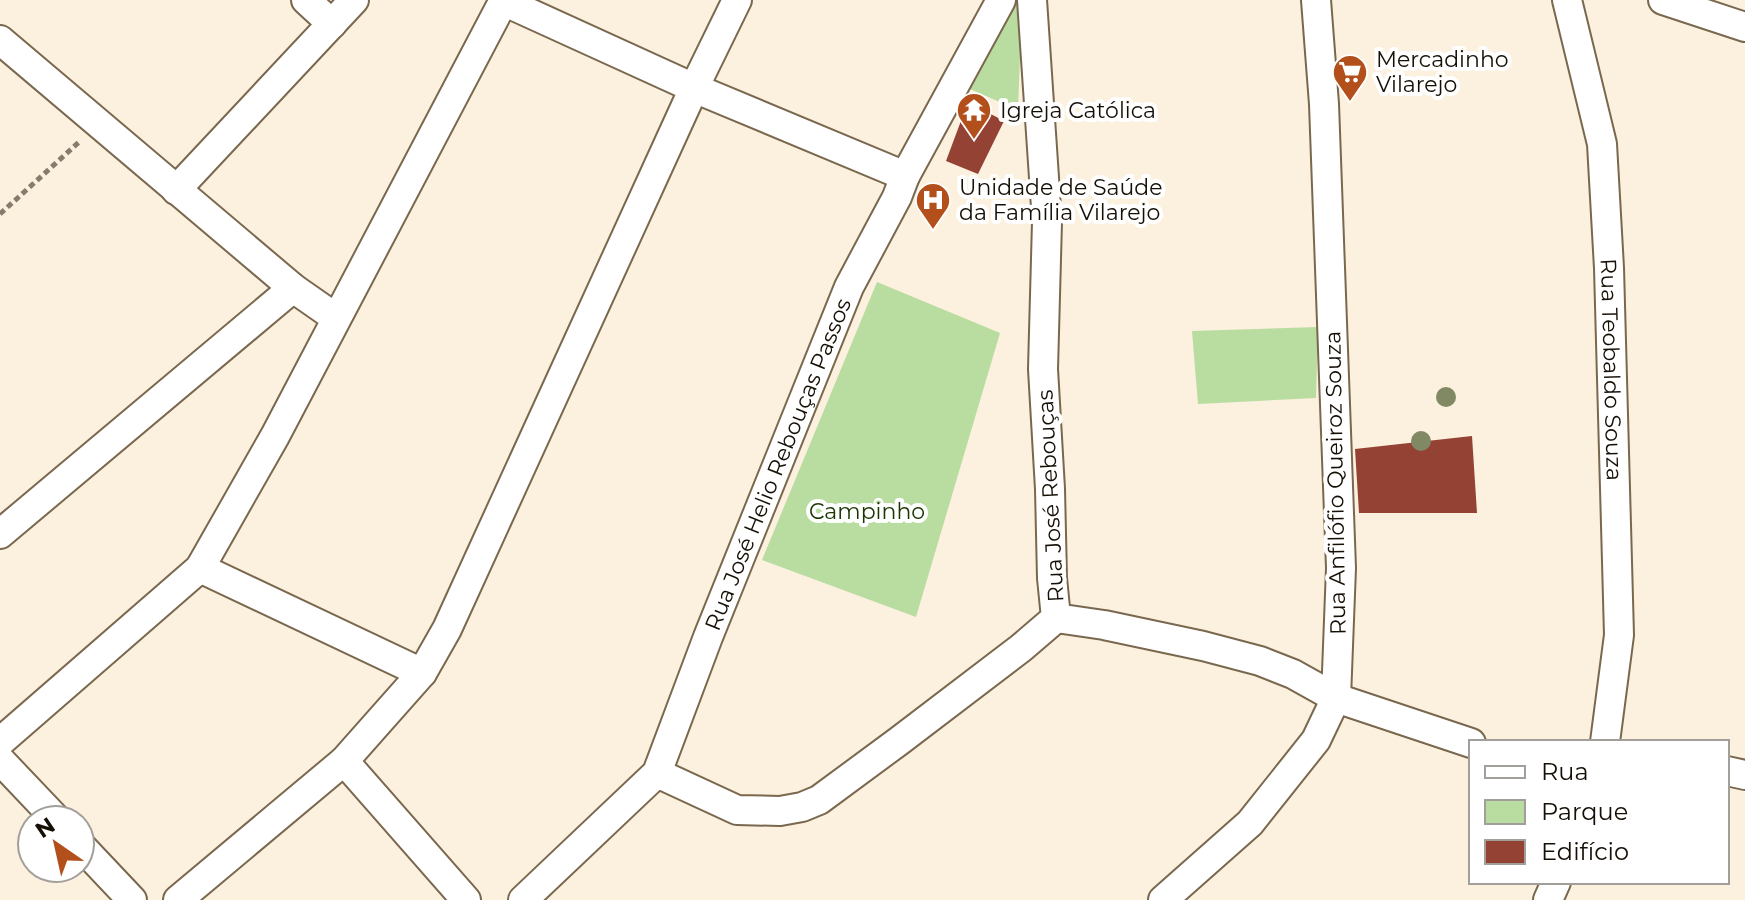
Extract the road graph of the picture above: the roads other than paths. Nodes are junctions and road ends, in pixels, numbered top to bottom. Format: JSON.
{"nodes":[{"id":1,"x":306,"y":0,"type":"edge"},
{"id":2,"x":354,"y":0,"type":"edge"},
{"id":3,"x":504,"y":0,"type":"edge"},
{"id":4,"x":737,"y":0,"type":"edge"},
{"id":5,"x":1001,"y":0,"type":"edge"},
{"id":6,"x":1032,"y":0,"type":"edge"},
{"id":7,"x":1316,"y":0,"type":"edge"},
{"id":8,"x":1567,"y":0,"type":"edge"},
{"id":9,"x":1663,"y":0,"type":"edge"},
{"id":10,"x":332,"y":24,"type":"junction"},
{"id":11,"x":1745,"y":27,"type":"edge"},
{"id":12,"x":0,"y":40,"type":"edge"},
{"id":13,"x":694,"y":88,"type":"junction"},
{"id":14,"x":905,"y":176,"type":"junction"},
{"id":15,"x":176,"y":190,"type":"junction"},
{"id":16,"x":293,"y":288,"type":"junction"},
{"id":17,"x":336,"y":318,"type":"junction"},
{"id":18,"x":0,"y":534,"type":"edge"},
{"id":19,"x":200,"y":568,"type":"junction"},
{"id":20,"x":1056,"y":618,"type":"junction"},
{"id":21,"x":422,"y":673,"type":"junction"},
{"id":22,"x":1336,"y":698,"type":"junction"},
{"id":23,"x":1605,"y":740,"type":"edge"},
{"id":24,"x":0,"y":742,"type":"edge"},
{"id":25,"x":1469,"y":742,"type":"edge"},
{"id":26,"x":0,"y":760,"type":"edge"},
{"id":27,"x":344,"y":761,"type":"junction"},
{"id":28,"x":657,"y":773,"type":"junction"},
{"id":29,"x":42,"y":804,"type":"edge"},
{"id":30,"x":96,"y":862,"type":"edge"},
{"id":31,"x":132,"y":900,"type":"edge"},
{"id":32,"x":178,"y":900,"type":"edge"},
{"id":33,"x":466,"y":900,"type":"edge"},
{"id":34,"x":523,"y":900,"type":"edge"},
{"id":35,"x":1163,"y":900,"type":"edge"}],
"edges":[{"from":1,"to":10,"type":"street"},
{"from":2,"to":10,"type":"street"},
{"from":3,"to":13,"type":"street"},
{"from":3,"to":17,"type":"street"},
{"from":4,"to":13,"type":"street"},
{"from":5,"to":14,"type":"street","name":"Rua José Helio Rebouças Passos"},
{"from":6,"to":20,"type":"street","name":"Rua José Rebouças"},
{"from":7,"to":22,"type":"street","name":"Rua Anfilófio Queiroz Souza"},
{"from":8,"to":23,"type":"street","name":"Rua Teobaldo Souza"},
{"from":9,"to":11,"type":"street"},
{"from":10,"to":15,"type":"street"},
{"from":12,"to":15,"type":"street"},
{"from":13,"to":14,"type":"street"},
{"from":13,"to":21,"type":"street"},
{"from":14,"to":28,"type":"street","name":"Rua José Helio Rebouças Passos"},
{"from":15,"to":16,"type":"street"},
{"from":16,"to":17,"type":"street"},
{"from":16,"to":18,"type":"street"},
{"from":17,"to":19,"type":"street"},
{"from":19,"to":21,"type":"street"},
{"from":19,"to":24,"type":"street"},
{"from":20,"to":22,"type":"street"},
{"from":20,"to":28,"type":"street","name":"Rua José Rebouças"},
{"from":21,"to":27,"type":"street"},
{"from":22,"to":25,"type":"street"},
{"from":22,"to":35,"type":"street","name":"Rua Anfilófio Queiroz Souza"},
{"from":26,"to":29,"type":"street"},
{"from":27,"to":32,"type":"street"},
{"from":27,"to":33,"type":"street"},
{"from":28,"to":34,"type":"street","name":"Rua José Helio Rebouças Passos"},
{"from":30,"to":31,"type":"street"}]}
